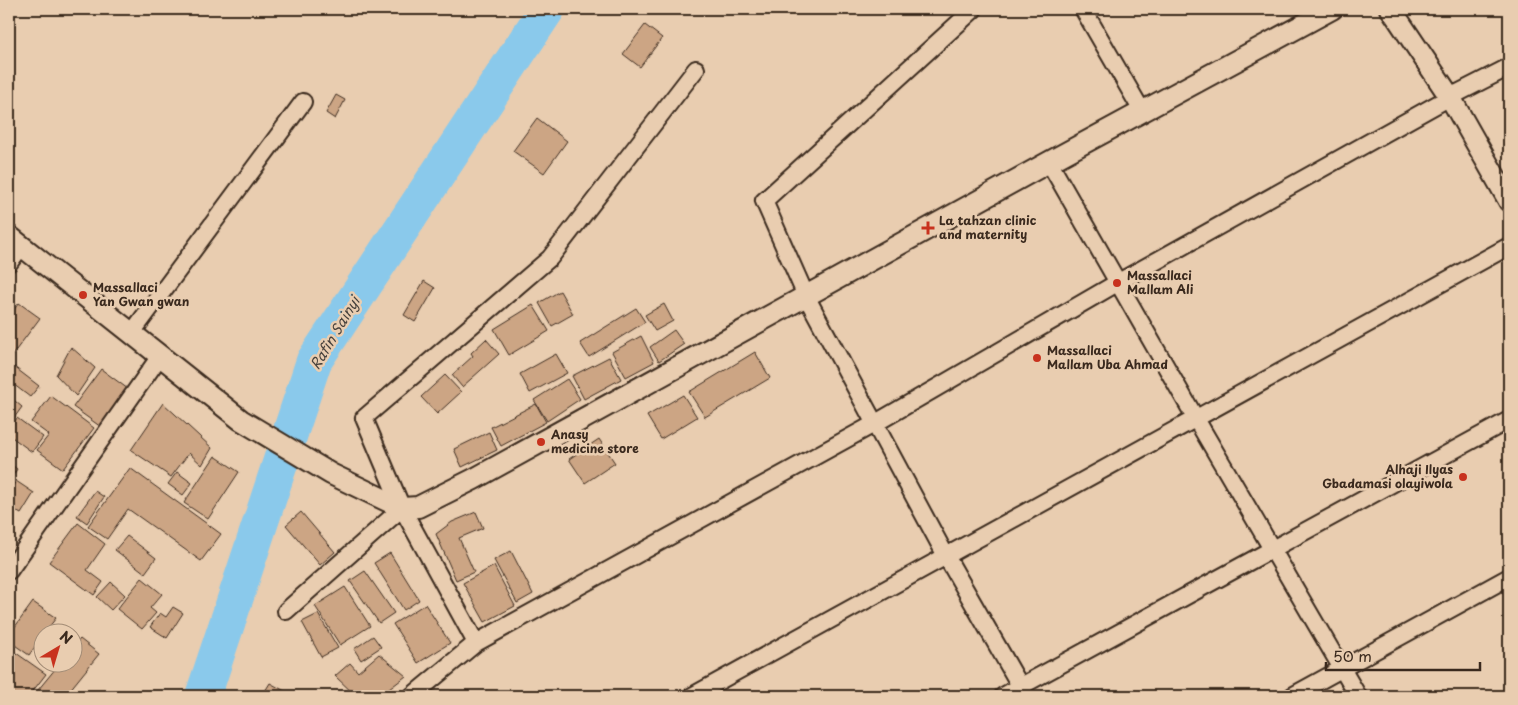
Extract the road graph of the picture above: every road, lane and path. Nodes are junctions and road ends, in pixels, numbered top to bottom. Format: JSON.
{"nodes":[{"id":1,"x":974,"y":9,"type":"edge"},
{"id":2,"x":1083,"y":9,"type":"edge"},
{"id":3,"x":1332,"y":9,"type":"edge"},
{"id":4,"x":1391,"y":9,"type":"edge"},
{"id":5,"x":1509,"y":67,"type":"edge"},
{"id":6,"x":696,"y":69,"type":"dead end"},
{"id":7,"x":1450,"y":97,"type":"junction"},
{"id":8,"x":303,"y":102,"type":"dead end"},
{"id":9,"x":1142,"y":112,"type":"junction"},
{"id":10,"x":1049,"y":162,"type":"junction"},
{"id":11,"x":1509,"y":201,"type":"edge"},
{"id":12,"x":15,"y":242,"type":"edge"},
{"id":13,"x":1509,"y":246,"type":"edge"},
{"id":14,"x":9,"y":264,"type":"edge"},
{"id":15,"x":1118,"y":283,"type":"junction"},
{"id":16,"x":806,"y":296,"type":"junction"},
{"id":17,"x":132,"y":334,"type":"junction"},
{"id":18,"x":160,"y":356,"type":"junction"},
{"id":19,"x":1196,"y":419,"type":"junction"},
{"id":20,"x":1509,"y":420,"type":"edge"},
{"id":21,"x":874,"y":424,"type":"junction"},
{"id":22,"x":402,"y":508,"type":"junction"},
{"id":23,"x":1273,"y":549,"type":"junction"},
{"id":24,"x":946,"y":556,"type":"junction"},
{"id":25,"x":9,"y":570,"type":"edge"},
{"id":26,"x":1509,"y":577,"type":"edge"},
{"id":27,"x":286,"y":611,"type":"dead end"},
{"id":28,"x":476,"y":644,"type":"junction"},
{"id":29,"x":1343,"y":668,"type":"junction"},
{"id":30,"x":1023,"y":692,"type":"edge"},
{"id":31,"x":412,"y":696,"type":"edge"},
{"id":32,"x":692,"y":696,"type":"edge"},
{"id":33,"x":1003,"y":696,"type":"edge"},
{"id":34,"x":1292,"y":696,"type":"edge"},
{"id":35,"x":1358,"y":696,"type":"edge"}],
"edges":[{"from":1,"to":16,"type":"street"},
{"from":2,"to":9,"type":"street"},
{"from":3,"to":9,"type":"street"},
{"from":4,"to":7,"type":"street"},
{"from":5,"to":7,"type":"street"},
{"from":6,"to":22,"type":"street"},
{"from":7,"to":11,"type":"street"},
{"from":7,"to":15,"type":"street"},
{"from":8,"to":17,"type":"street"},
{"from":9,"to":10,"type":"street"},
{"from":10,"to":15,"type":"street"},
{"from":10,"to":16,"type":"street"},
{"from":12,"to":14,"type":"street"},
{"from":12,"to":17,"type":"street"},
{"from":13,"to":19,"type":"street"},
{"from":15,"to":19,"type":"street"},
{"from":15,"to":21,"type":"street"},
{"from":16,"to":21,"type":"street"},
{"from":16,"to":22,"type":"street"},
{"from":17,"to":18,"type":"street"},
{"from":18,"to":22,"type":"street"},
{"from":18,"to":25,"type":"street"},
{"from":19,"to":23,"type":"street"},
{"from":19,"to":24,"type":"street"},
{"from":20,"to":23,"type":"street"},
{"from":21,"to":24,"type":"street"},
{"from":21,"to":28,"type":"street"},
{"from":22,"to":27,"type":"street"},
{"from":22,"to":28,"type":"street"},
{"from":23,"to":29,"type":"street"},
{"from":23,"to":30,"type":"street"},
{"from":24,"to":30,"type":"street"},
{"from":24,"to":32,"type":"street"},
{"from":26,"to":29,"type":"street"},
{"from":28,"to":31,"type":"street"},
{"from":29,"to":34,"type":"street"},
{"from":29,"to":35,"type":"street"},
{"from":30,"to":33,"type":"street"}]}
